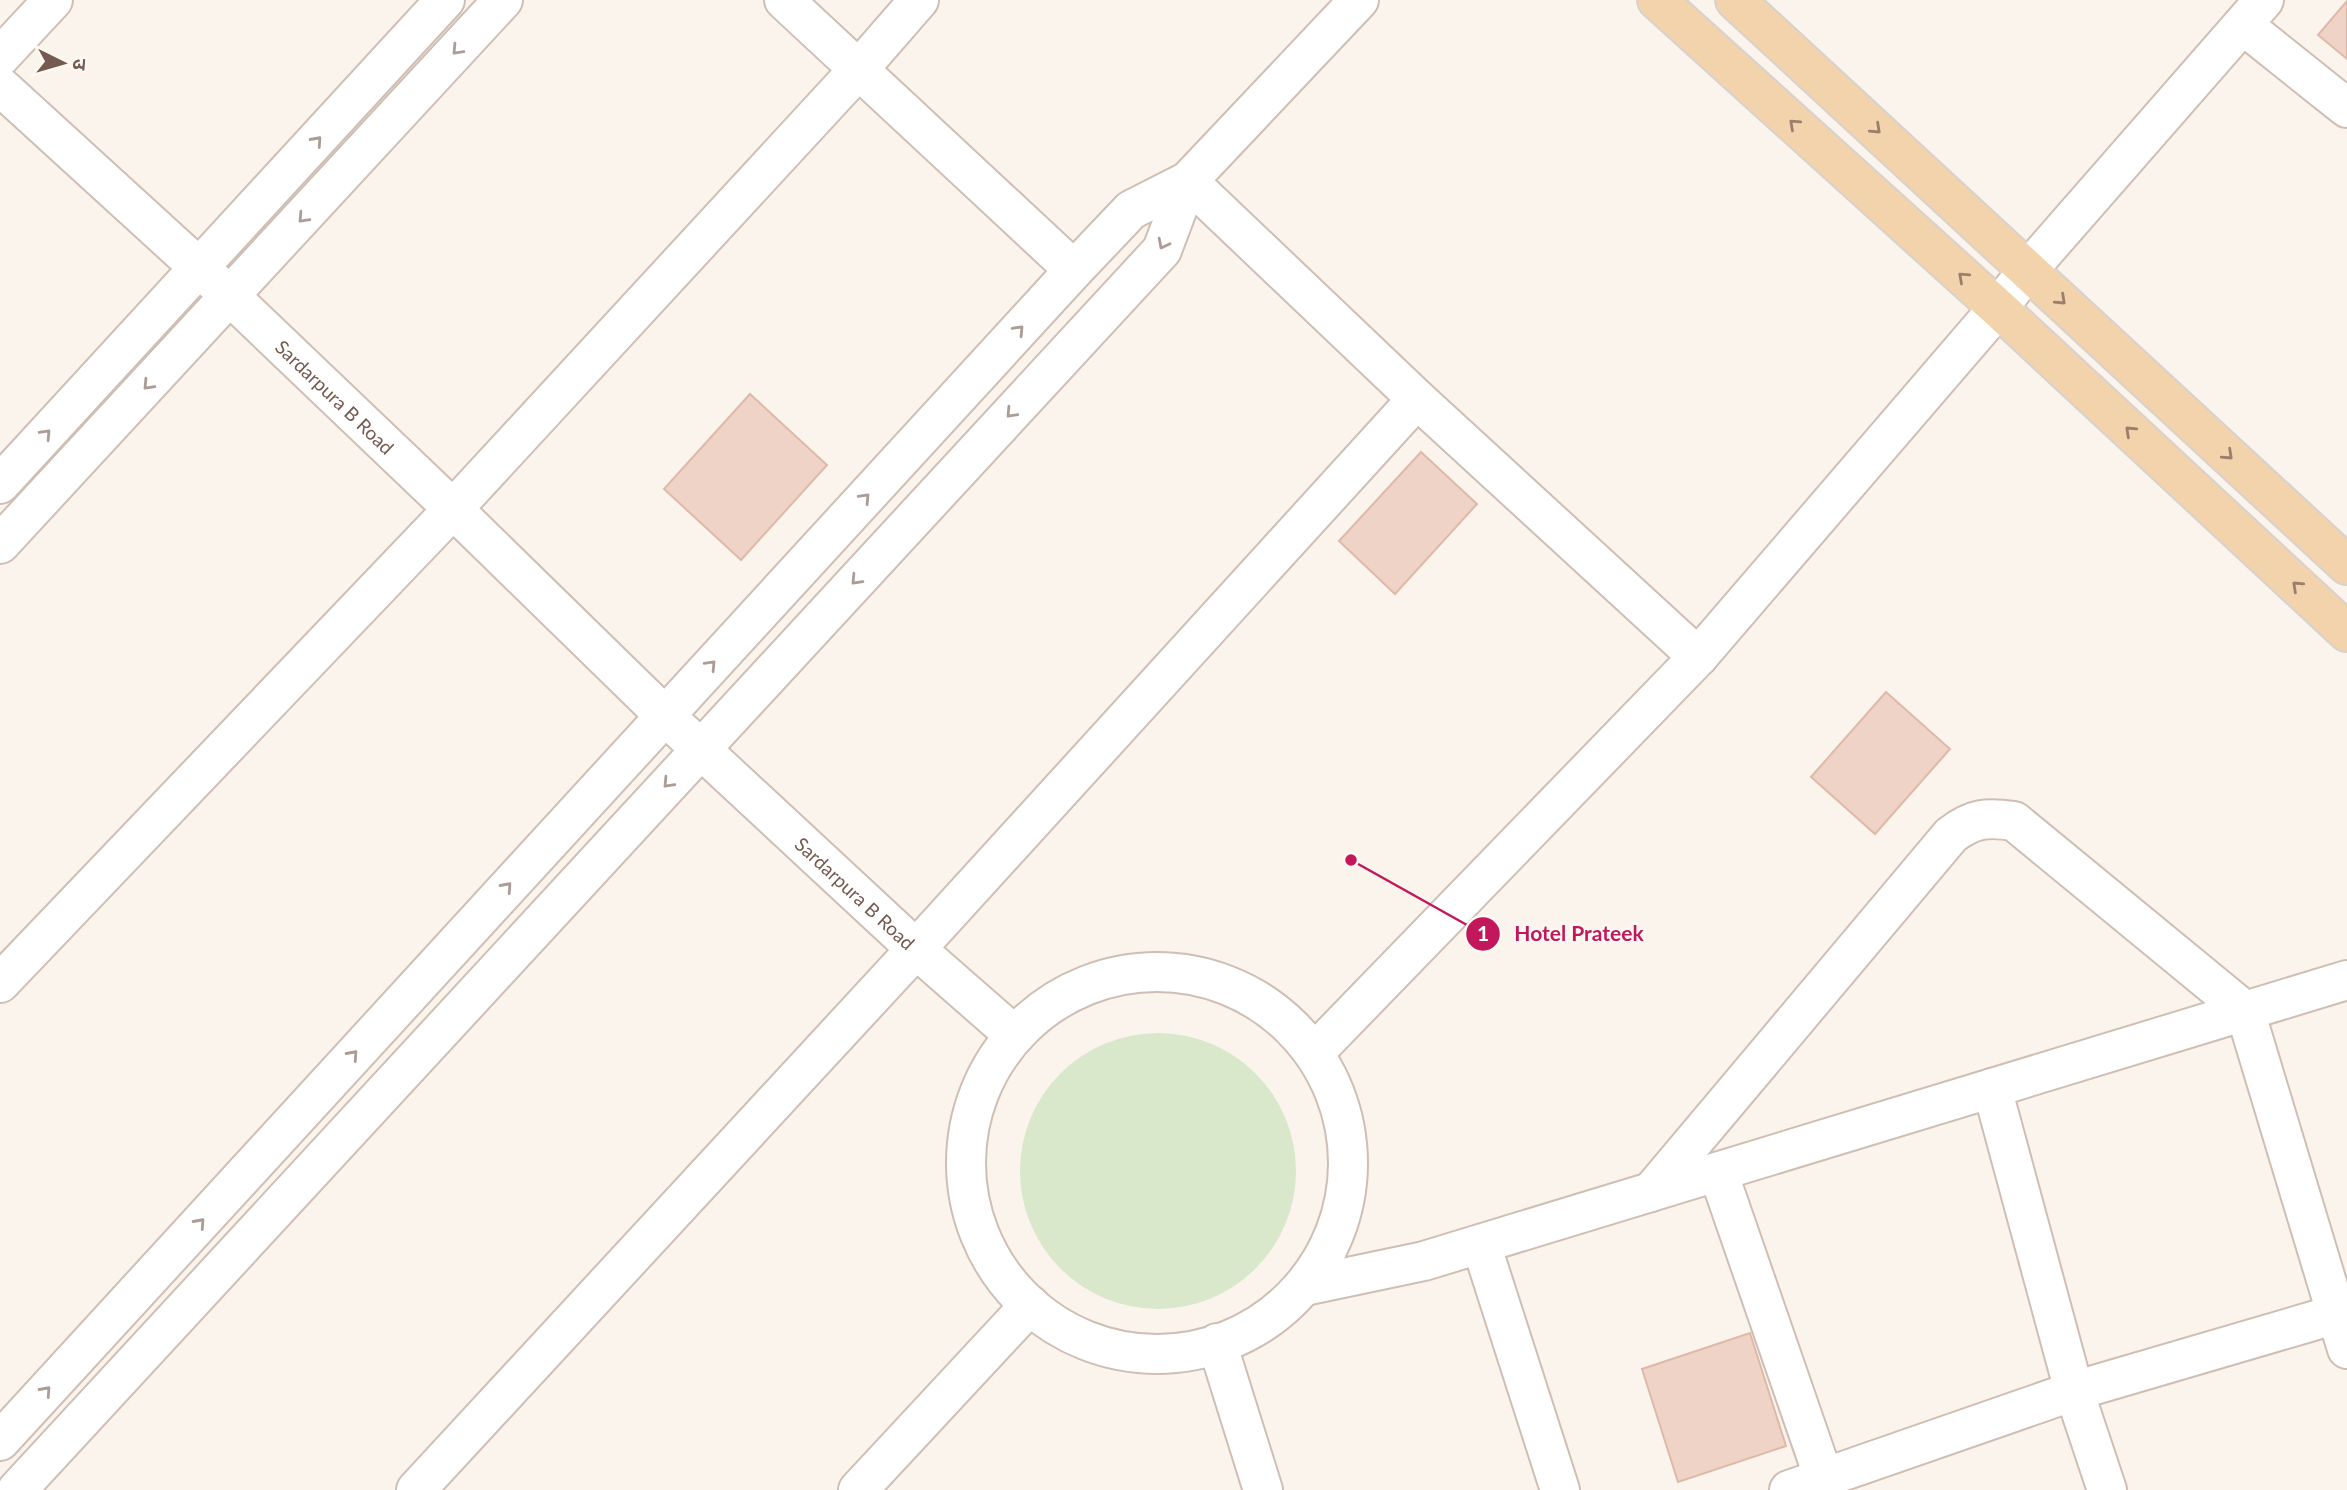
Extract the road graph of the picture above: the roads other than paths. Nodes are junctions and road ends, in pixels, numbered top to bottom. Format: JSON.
{"nodes":[{"id":1,"x":53,"y":0,"type":"edge"},
{"id":2,"x":446,"y":0,"type":"edge"},
{"id":3,"x":503,"y":0,"type":"edge"},
{"id":4,"x":784,"y":0,"type":"edge"},
{"id":5,"x":919,"y":0,"type":"edge"},
{"id":6,"x":1359,"y":0,"type":"edge"},
{"id":7,"x":1657,"y":0,"type":"edge"},
{"id":8,"x":1735,"y":0,"type":"edge"},
{"id":9,"x":2254,"y":12,"type":"edge"},
{"id":10,"x":0,"y":57,"type":"edge"},
{"id":11,"x":859,"y":69,"type":"junction"},
{"id":12,"x":0,"y":86,"type":"edge"},
{"id":13,"x":2347,"y":108,"type":"edge"},
{"id":14,"x":1188,"y":181,"type":"junction"},
{"id":15,"x":200,"y":268,"type":"junction"},
{"id":16,"x":1074,"y":270,"type":"junction"},
{"id":17,"x":2028,"y":270,"type":"junction"},
{"id":18,"x":230,"y":296,"type":"junction"},
{"id":19,"x":1998,"y":308,"type":"junction"},
{"id":20,"x":1417,"y":398,"type":"junction"},
{"id":21,"x":0,"y":484,"type":"edge"},
{"id":22,"x":453,"y":509,"type":"junction"},
{"id":23,"x":0,"y":544,"type":"edge"},
{"id":24,"x":2347,"y":565,"type":"edge"},
{"id":25,"x":2347,"y":632,"type":"edge"},
{"id":26,"x":1698,"y":657,"type":"junction"},
{"id":27,"x":664,"y":715,"type":"junction"},
{"id":28,"x":701,"y":747,"type":"junction"},
{"id":29,"x":916,"y":949,"type":"junction"},
{"id":30,"x":2347,"y":980,"type":"edge"},
{"id":31,"x":0,"y":983,"type":"edge"},
{"id":32,"x":2245,"y":1012,"type":"junction"},
{"id":33,"x":1013,"y":1034,"type":"junction"},
{"id":34,"x":1315,"y":1052,"type":"junction"},
{"id":35,"x":1992,"y":1088,"type":"junction"},
{"id":36,"x":1718,"y":1172,"type":"junction"},
{"id":37,"x":1651,"y":1192,"type":"junction"},
{"id":38,"x":1480,"y":1244,"type":"junction"},
{"id":39,"x":1305,"y":1286,"type":"junction"},
{"id":40,"x":1031,"y":1306,"type":"junction"},
{"id":41,"x":2343,"y":1325,"type":"edge"},
{"id":42,"x":1217,"y":1343,"type":"junction"},
{"id":43,"x":2074,"y":1391,"type":"junction"},
{"id":44,"x":0,"y":1441,"type":"edge"},
{"id":45,"x":19,"y":1480,"type":"edge"},
{"id":46,"x":1814,"y":1486,"type":"edge"},
{"id":47,"x":416,"y":1490,"type":"edge"},
{"id":48,"x":858,"y":1490,"type":"edge"},
{"id":49,"x":1263,"y":1490,"type":"edge"},
{"id":50,"x":1560,"y":1490,"type":"edge"},
{"id":51,"x":2107,"y":1490,"type":"edge"}],
"edges":[{"from":1,"to":10,"type":"street"},
{"from":15,"to":2,"type":"street","one_way":true},
{"from":3,"to":18,"type":"street","one_way":true},
{"from":4,"to":11,"type":"street"},
{"from":5,"to":11,"type":"street"},
{"from":6,"to":14,"type":"street"},
{"from":19,"to":7,"type":"main road","one_way":true},
{"from":8,"to":17,"type":"main road","one_way":true},
{"from":9,"to":13,"type":"street"},
{"from":9,"to":17,"type":"street"},
{"from":11,"to":16,"type":"street"},
{"from":11,"to":22,"type":"street"},
{"from":12,"to":15,"type":"street","name":"Sardarpura B Road"},
{"from":14,"to":16,"type":"street"},
{"from":14,"to":20,"type":"street"},
{"from":14,"to":28,"type":"street","one_way":true},
{"from":15,"to":18,"type":"street","name":"Sardarpura B Road"},
{"from":21,"to":15,"type":"street","one_way":true},
{"from":27,"to":16,"type":"street","one_way":true},
{"from":17,"to":19,"type":"street"},
{"from":17,"to":24,"type":"main road","one_way":true},
{"from":18,"to":22,"type":"street","name":"Sardarpura B Road"},
{"from":18,"to":23,"type":"street","one_way":true},
{"from":25,"to":19,"type":"main road","one_way":true},
{"from":19,"to":26,"type":"street"},
{"from":20,"to":26,"type":"street"},
{"from":20,"to":29,"type":"street"},
{"from":22,"to":27,"type":"street","name":"Sardarpura B Road"},
{"from":22,"to":31,"type":"street"},
{"from":26,"to":34,"type":"street"},
{"from":27,"to":28,"type":"street","name":"Sardarpura B Road"},
{"from":44,"to":27,"type":"street","one_way":true},
{"from":28,"to":29,"type":"street","name":"Sardarpura B Road"},
{"from":28,"to":45,"type":"street","one_way":true},
{"from":29,"to":33,"type":"street","name":"Sardarpura B Road"},
{"from":29,"to":47,"type":"street"},
{"from":30,"to":32,"type":"street"},
{"from":32,"to":35,"type":"street"},
{"from":32,"to":37,"type":"street"},
{"from":32,"to":41,"type":"street"},
{"from":33,"to":34,"type":"street"},
{"from":33,"to":40,"type":"street"},
{"from":34,"to":39,"type":"street"},
{"from":35,"to":36,"type":"street"},
{"from":35,"to":43,"type":"street"},
{"from":36,"to":37,"type":"street"},
{"from":36,"to":46,"type":"street"},
{"from":37,"to":38,"type":"street"},
{"from":38,"to":39,"type":"street"},
{"from":38,"to":50,"type":"street"},
{"from":39,"to":42,"type":"street"},
{"from":40,"to":42,"type":"street"},
{"from":40,"to":48,"type":"street"},
{"from":41,"to":43,"type":"street"},
{"from":42,"to":49,"type":"street"},
{"from":43,"to":46,"type":"street"},
{"from":43,"to":51,"type":"street"}]}
